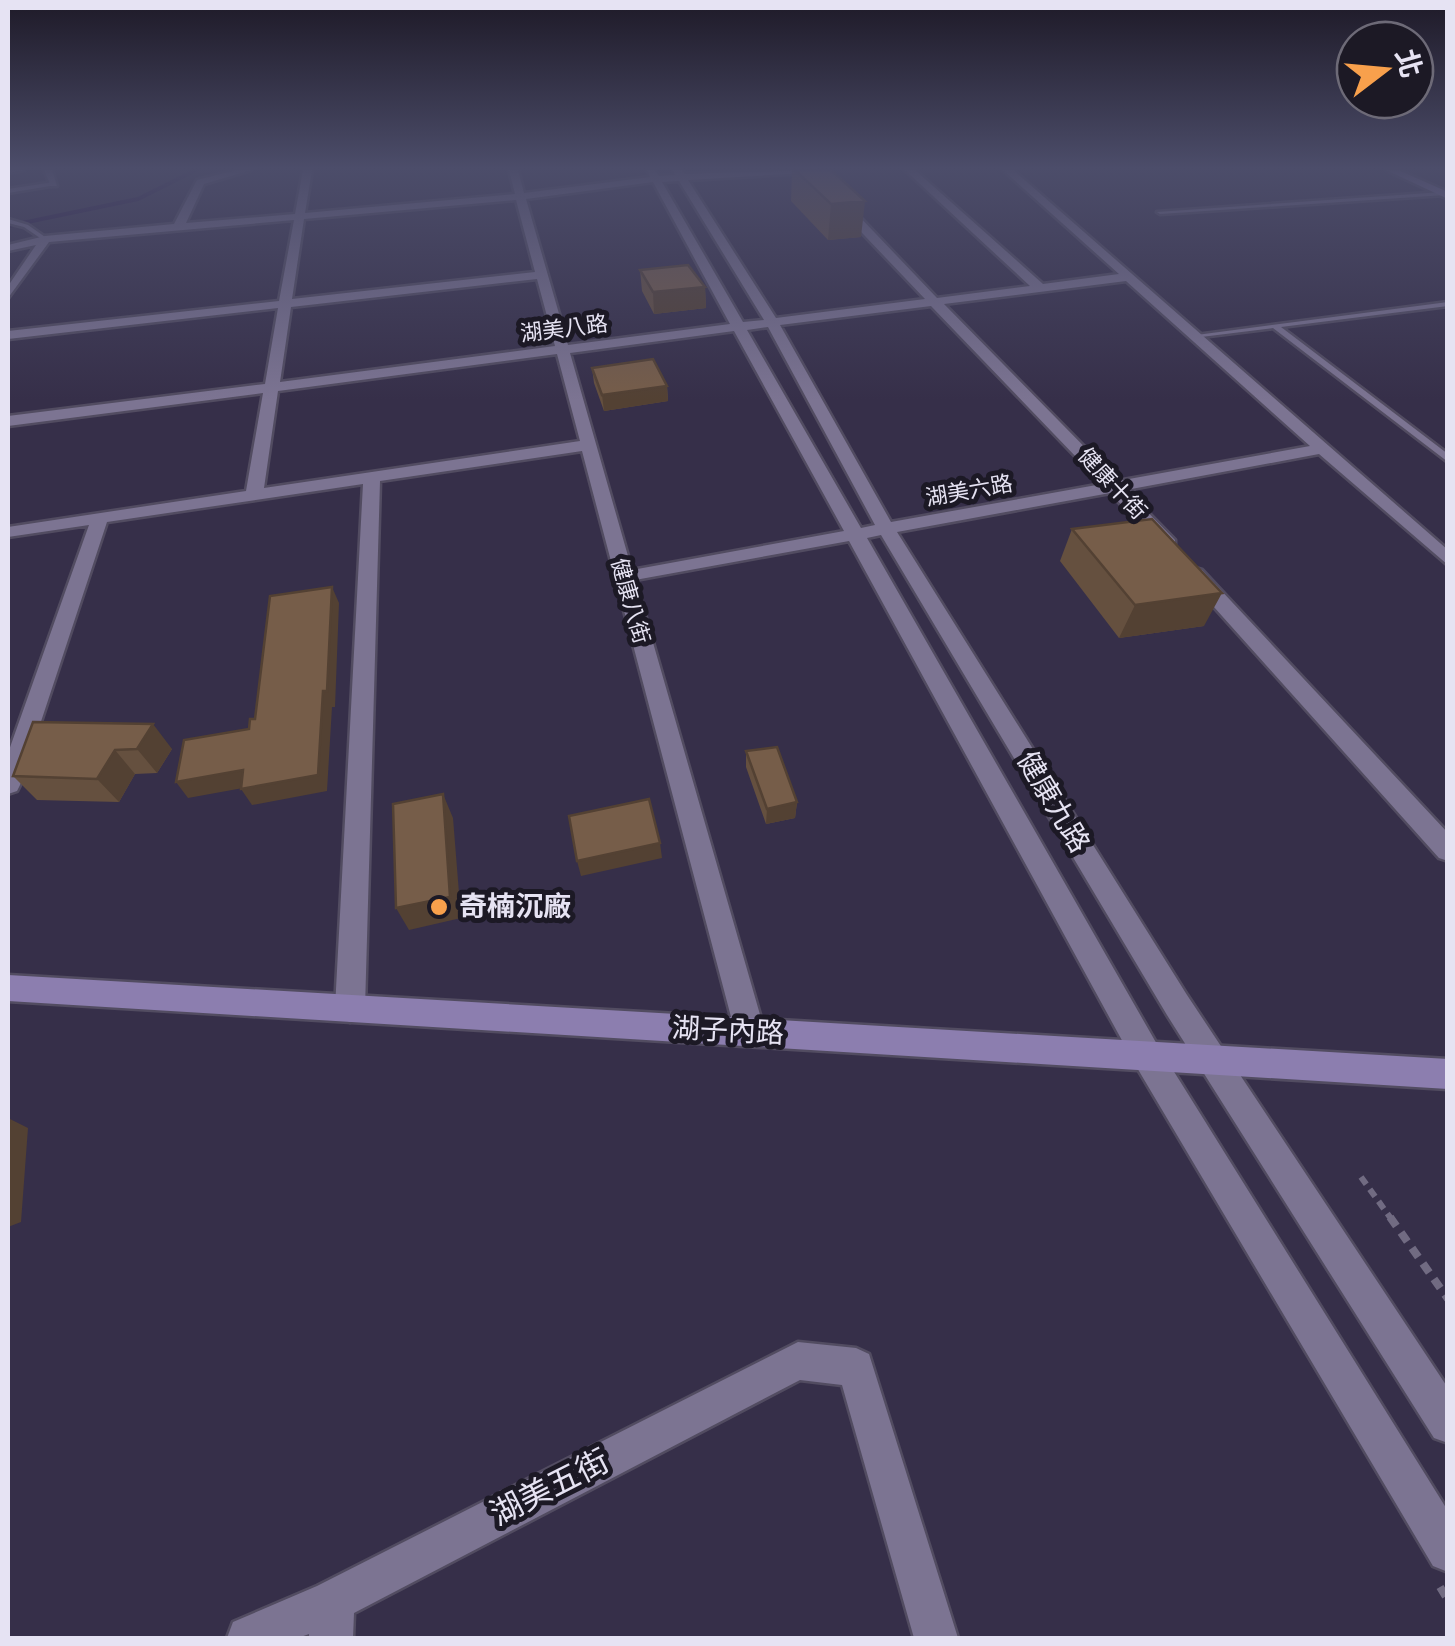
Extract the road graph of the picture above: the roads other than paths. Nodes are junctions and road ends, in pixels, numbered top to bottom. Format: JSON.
{"nodes":[{"id":1,"x":40,"y":247,"type":"edge"},
{"id":2,"x":297,"y":247,"type":"edge"},
{"id":3,"x":534,"y":247,"type":"edge"},
{"id":4,"x":694,"y":247,"type":"edge"},
{"id":5,"x":725,"y":247,"type":"edge"},
{"id":6,"x":882,"y":247,"type":"edge"},
{"id":7,"x":995,"y":247,"type":"edge"},
{"id":8,"x":1094,"y":247,"type":"edge"},
{"id":9,"x":542,"y":276,"type":"junction"},
{"id":10,"x":1126,"y":276,"type":"junction"},
{"id":11,"x":1040,"y":288,"type":"junction"},
{"id":12,"x":8,"y":294,"type":"edge"},
{"id":13,"x":935,"y":302,"type":"junction"},
{"id":14,"x":287,"y":304,"type":"junction"},
{"id":15,"x":1448,"y":304,"type":"edge"},
{"id":16,"x":772,"y":322,"type":"junction"},
{"id":17,"x":1276,"y":326,"type":"junction"},
{"id":18,"x":739,"y":327,"type":"junction"},
{"id":19,"x":8,"y":335,"type":"edge"},
{"id":20,"x":1193,"y":336,"type":"junction"},
{"id":21,"x":561,"y":350,"type":"junction"},
{"id":22,"x":272,"y":387,"type":"junction"},
{"id":23,"x":8,"y":421,"type":"edge"},
{"id":24,"x":587,"y":444,"type":"junction"},
{"id":25,"x":1322,"y":449,"type":"junction"},
{"id":26,"x":1448,"y":459,"type":"edge"},
{"id":27,"x":372,"y":477,"type":"junction"},
{"id":28,"x":1116,"y":487,"type":"junction"},
{"id":29,"x":254,"y":494,"type":"junction"},
{"id":30,"x":100,"y":518,"type":"junction"},
{"id":31,"x":886,"y":529,"type":"junction"},
{"id":32,"x":8,"y":532,"type":"edge"},
{"id":33,"x":855,"y":534,"type":"junction"},
{"id":34,"x":1448,"y":560,"type":"edge"},
{"id":35,"x":623,"y":577,"type":"junction"},
{"id":36,"x":8,"y":785,"type":"edge"},
{"id":37,"x":1448,"y":852,"type":"edge"},
{"id":38,"x":8,"y":988,"type":"edge"},
{"id":39,"x":350,"y":1008,"type":"junction"},
{"id":40,"x":750,"y":1032,"type":"junction"},
{"id":41,"x":1147,"y":1056,"type":"junction"},
{"id":42,"x":1210,"y":1060,"type":"junction"},
{"id":43,"x":1448,"y":1074,"type":"edge"},
{"id":44,"x":1448,"y":1424,"type":"edge"},
{"id":45,"x":1448,"y":1551,"type":"edge"},
{"id":46,"x":331,"y":1620,"type":"edge"},
{"id":47,"x":248,"y":1638,"type":"edge"},
{"id":48,"x":936,"y":1638,"type":"edge"}],
"edges":[{"from":1,"to":12,"type":"street"},
{"from":2,"to":14,"type":"street"},
{"from":3,"to":9,"type":"street","name":"健康八街"},
{"from":4,"to":18,"type":"street"},
{"from":5,"to":16,"type":"street","name":"健康九路"},
{"from":6,"to":13,"type":"street","name":"健康十街"},
{"from":7,"to":11,"type":"street"},
{"from":8,"to":10,"type":"street"},
{"from":9,"to":14,"type":"street"},
{"from":9,"to":21,"type":"street","name":"健康八街"},
{"from":10,"to":11,"type":"street","name":"湖美八路"},
{"from":10,"to":20,"type":"street"},
{"from":11,"to":13,"type":"street","name":"湖美八路"},
{"from":13,"to":16,"type":"street","name":"湖美八路"},
{"from":13,"to":28,"type":"street","name":"健康十街"},
{"from":14,"to":19,"type":"street"},
{"from":14,"to":22,"type":"street"},
{"from":15,"to":17,"type":"lane"},
{"from":16,"to":18,"type":"street","name":"湖美八路"},
{"from":16,"to":31,"type":"street","name":"健康九路"},
{"from":17,"to":20,"type":"lane"},
{"from":17,"to":26,"type":"lane"},
{"from":18,"to":21,"type":"street","name":"湖美八路"},
{"from":18,"to":33,"type":"street"},
{"from":20,"to":25,"type":"street"},
{"from":21,"to":22,"type":"street","name":"湖美八路"},
{"from":21,"to":24,"type":"street","name":"健康八街"},
{"from":22,"to":23,"type":"street","name":"湖美八路"},
{"from":22,"to":29,"type":"street"},
{"from":24,"to":27,"type":"street"},
{"from":24,"to":35,"type":"street","name":"健康八街"},
{"from":25,"to":28,"type":"street","name":"湖美六路"},
{"from":25,"to":34,"type":"street"},
{"from":27,"to":29,"type":"street"},
{"from":27,"to":39,"type":"street"},
{"from":28,"to":31,"type":"street","name":"湖美六路"},
{"from":28,"to":37,"type":"street","name":"健康十街"},
{"from":29,"to":30,"type":"street"},
{"from":30,"to":32,"type":"street"},
{"from":30,"to":36,"type":"street"},
{"from":31,"to":33,"type":"street","name":"湖美六路"},
{"from":31,"to":42,"type":"street","name":"健康九路"},
{"from":33,"to":35,"type":"street","name":"湖美六路"},
{"from":33,"to":41,"type":"street"},
{"from":35,"to":40,"type":"street","name":"健康八街"},
{"from":38,"to":39,"type":"street","name":"湖子內路"},
{"from":39,"to":40,"type":"street","name":"湖子內路"},
{"from":40,"to":41,"type":"street","name":"湖子內路"},
{"from":41,"to":42,"type":"street","name":"湖子內路"},
{"from":41,"to":45,"type":"street"},
{"from":42,"to":43,"type":"street","name":"湖子內路"},
{"from":42,"to":44,"type":"street","name":"健康九路"},
{"from":46,"to":47,"type":"street","name":"湖美五街"},
{"from":46,"to":48,"type":"street","name":"湖美五街"}]}
